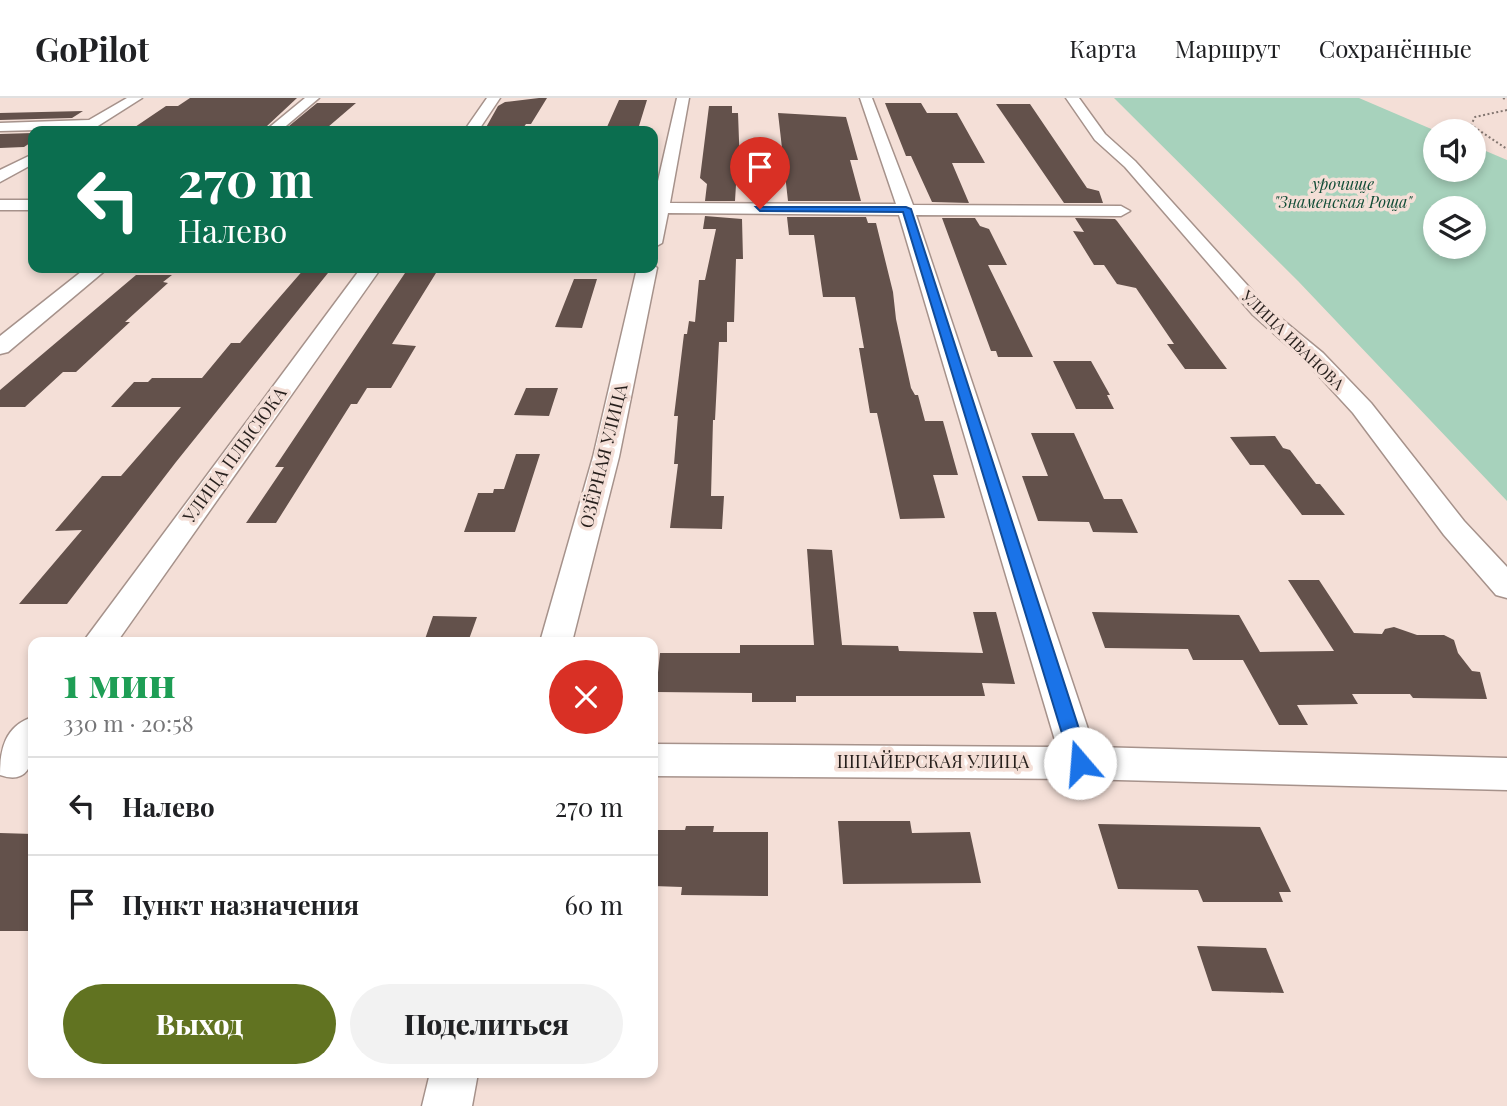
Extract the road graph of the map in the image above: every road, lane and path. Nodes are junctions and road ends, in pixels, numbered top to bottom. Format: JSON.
{"nodes":[{"id":1,"x":136,"y":98,"type":"edge"},
{"id":2,"x":313,"y":98,"type":"edge"},
{"id":3,"x":494,"y":98,"type":"edge"},
{"id":4,"x":683,"y":98,"type":"edge"},
{"id":5,"x":866,"y":98,"type":"edge"},
{"id":6,"x":1072,"y":98,"type":"edge"},
{"id":7,"x":1503,"y":98,"type":"edge"},
{"id":8,"x":1507,"y":100,"type":"edge"},
{"id":9,"x":1507,"y":110,"type":"edge"},
{"id":10,"x":89,"y":126,"type":"edge"},
{"id":11,"x":278,"y":126,"type":"edge"},
{"id":12,"x":474,"y":126,"type":"edge"},
{"id":13,"x":0,"y":127,"type":"edge"},
{"id":14,"x":28,"y":127,"type":"edge"},
{"id":15,"x":1507,"y":149,"type":"edge"},
{"id":16,"x":28,"y":161,"type":"edge"},
{"id":17,"x":0,"y":177,"type":"edge"},
{"id":18,"x":0,"y":205,"type":"edge"},
{"id":19,"x":28,"y":205,"type":"edge"},
{"id":20,"x":661,"y":208,"type":"junction"},
{"id":21,"x":906,"y":209,"type":"junction"},
{"id":22,"x":1121,"y":211,"type":"dead end"},
{"id":23,"x":658,"y":221,"type":"edge"},
{"id":24,"x":92,"y":273,"type":"edge"},
{"id":25,"x":367,"y":273,"type":"edge"},
{"id":26,"x":646,"y":273,"type":"edge"},
{"id":27,"x":0,"y":347,"type":"edge"},
{"id":28,"x":1507,"y":587,"type":"edge"},
{"id":29,"x":103,"y":637,"type":"edge"},
{"id":30,"x":557,"y":637,"type":"edge"},
{"id":31,"x":28,"y":741,"type":"edge"},
{"id":32,"x":658,"y":760,"type":"edge"},
{"id":33,"x":15,"y":763,"type":"edge"},
{"id":34,"x":1080,"y":763,"type":"junction"},
{"id":35,"x":1507,"y":774,"type":"edge"},
{"id":36,"x":453,"y":1078,"type":"edge"},
{"id":37,"x":447,"y":1106,"type":"edge"}],
"edges":[{"from":1,"to":10,"type":"street"},
{"from":2,"to":11,"type":"street"},
{"from":3,"to":12,"type":"street"},
{"from":4,"to":20,"type":"street"},
{"from":5,"to":21,"type":"street"},
{"from":6,"to":28,"type":"street","name":"УЛИЦА ИВАНОВА"},
{"from":7,"to":8,"type":"path"},
{"from":9,"to":15,"type":"path"},
{"from":13,"to":14,"type":"street"},
{"from":16,"to":17,"type":"street"},
{"from":18,"to":19,"type":"street"},
{"from":20,"to":21,"type":"street"},
{"from":20,"to":23,"type":"street"},
{"from":21,"to":22,"type":"street"},
{"from":21,"to":34,"type":"street"},
{"from":24,"to":27,"type":"street"},
{"from":25,"to":29,"type":"street","name":"УЛИЦА ПЛЫСЮКА"},
{"from":26,"to":30,"type":"street","name":"ОЗЁРНАЯ УЛИЦА"},
{"from":31,"to":33,"type":"street"},
{"from":32,"to":34,"type":"street","name":"ШПАЙЕРСКАЯ УЛИЦА"},
{"from":34,"to":35,"type":"street","name":"ШПАЙЕРСКАЯ УЛИЦА"},
{"from":36,"to":37,"type":"street"}]}
